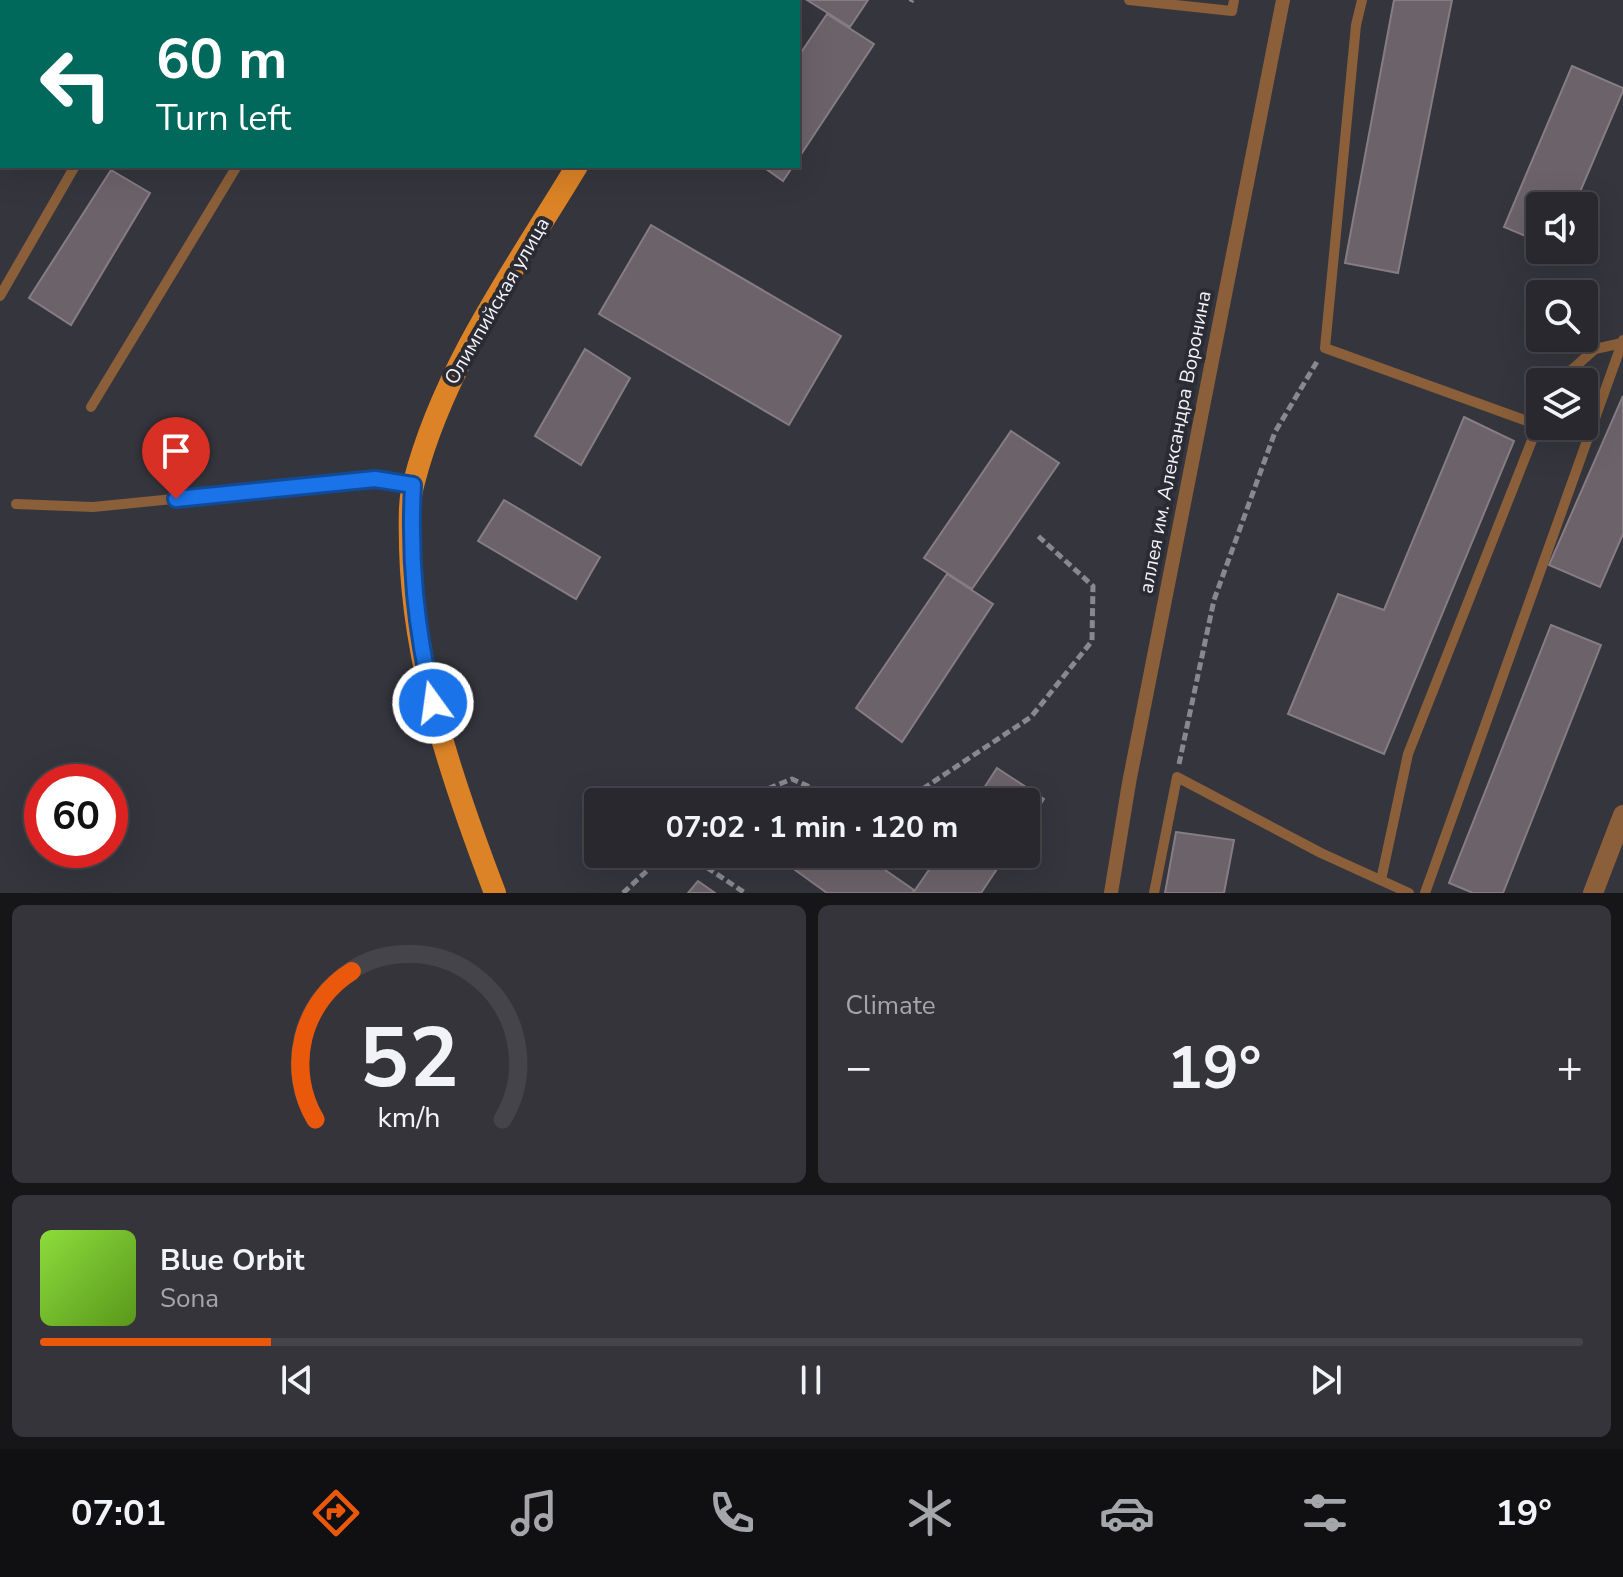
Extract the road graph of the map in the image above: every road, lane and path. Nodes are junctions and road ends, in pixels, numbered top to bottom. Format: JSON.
{"nodes":[{"id":1,"x":1129,"y":0,"type":"edge"},
{"id":2,"x":1234,"y":0,"type":"edge"},
{"id":3,"x":1283,"y":0,"type":"edge"},
{"id":4,"x":1362,"y":0,"type":"edge"},
{"id":5,"x":74,"y":168,"type":"edge"},
{"id":6,"x":236,"y":168,"type":"edge"},
{"id":7,"x":576,"y":168,"type":"edge"},
{"id":8,"x":0,"y":296,"type":"edge"},
{"id":9,"x":1622,"y":341,"type":"edge"},
{"id":10,"x":1325,"y":348,"type":"junction"},
{"id":11,"x":1574,"y":368,"type":"edge"},
{"id":12,"x":91,"y":407,"type":"dead end"},
{"id":13,"x":1526,"y":418,"type":"edge"},
{"id":14,"x":1532,"y":440,"type":"edge"},
{"id":15,"x":413,"y":485,"type":"junction"},
{"id":16,"x":16,"y":504,"type":"dead end"},
{"id":17,"x":1037,"y":535,"type":"dead end"},
{"id":18,"x":1177,"y":777,"type":"junction"},
{"id":19,"x":770,"y":788,"type":"edge"},
{"id":20,"x":812,"y":788,"type":"edge"},
{"id":21,"x":924,"y":788,"type":"edge"},
{"id":22,"x":1623,"y":815,"type":"edge"},
{"id":23,"x":650,"y":868,"type":"edge"},
{"id":24,"x":708,"y":868,"type":"edge"},
{"id":25,"x":1381,"y":880,"type":"junction"},
{"id":26,"x":495,"y":893,"type":"edge"},
{"id":27,"x":623,"y":893,"type":"edge"},
{"id":28,"x":745,"y":893,"type":"edge"},
{"id":29,"x":1111,"y":893,"type":"edge"},
{"id":30,"x":1154,"y":893,"type":"edge"},
{"id":31,"x":1409,"y":893,"type":"edge"},
{"id":32,"x":1425,"y":893,"type":"edge"},
{"id":33,"x":1593,"y":893,"type":"edge"}],
"edges":[{"from":1,"to":2,"type":"lane"},
{"from":3,"to":29,"type":"street","name":"аллея им. Александра Воронина"},
{"from":4,"to":10,"type":"lane"},
{"from":5,"to":8,"type":"lane"},
{"from":6,"to":12,"type":"lane"},
{"from":7,"to":15,"type":"main road","name":"Олимпийская улица"},
{"from":9,"to":11,"type":"lane"},
{"from":9,"to":32,"type":"lane"},
{"from":10,"to":13,"type":"lane"},
{"from":10,"to":18,"type":"path"},
{"from":14,"to":25,"type":"lane"},
{"from":15,"to":16,"type":"lane"},
{"from":15,"to":26,"type":"main road","name":"Олимпийская улица"},
{"from":17,"to":21,"type":"path"},
{"from":18,"to":25,"type":"lane"},
{"from":18,"to":30,"type":"lane"},
{"from":19,"to":20,"type":"path"},
{"from":22,"to":33,"type":"street"},
{"from":23,"to":27,"type":"path"},
{"from":24,"to":28,"type":"path"},
{"from":25,"to":31,"type":"lane"}]}
